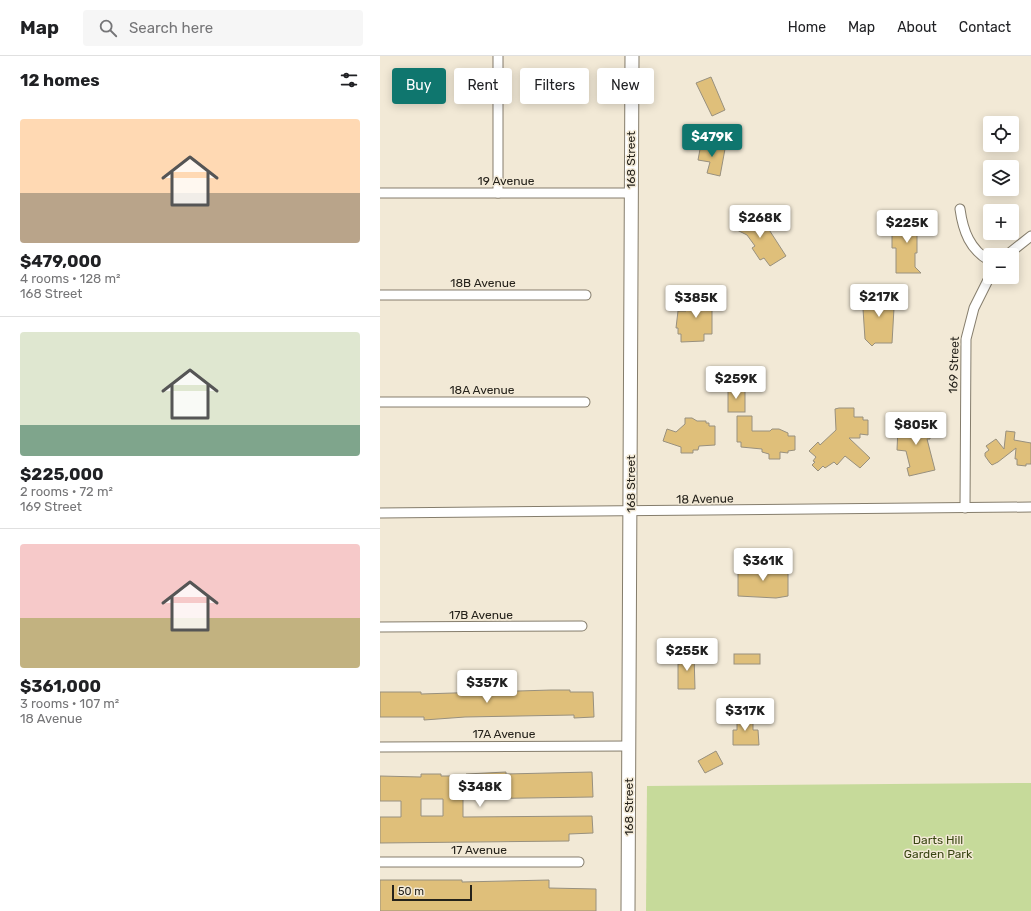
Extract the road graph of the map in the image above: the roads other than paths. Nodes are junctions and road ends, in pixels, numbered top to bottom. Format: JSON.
{"nodes":[{"id":1,"x":498,"y":56,"type":"edge"},
{"id":2,"x":632,"y":56,"type":"edge"},
{"id":3,"x":380,"y":193,"type":"edge"},
{"id":4,"x":498,"y":193,"type":"junction"},
{"id":5,"x":631,"y":193,"type":"junction"},
{"id":6,"x":960,"y":210,"type":"dead end"},
{"id":7,"x":1031,"y":236,"type":"edge"},
{"id":8,"x":1016,"y":248,"type":"edge"},
{"id":9,"x":983,"y":257,"type":"edge"},
{"id":10,"x":986,"y":284,"type":"edge"},
{"id":11,"x":380,"y":295,"type":"edge"},
{"id":12,"x":586,"y":295,"type":"dead end"},
{"id":13,"x":380,"y":402,"type":"edge"},
{"id":14,"x":585,"y":402,"type":"dead end"},
{"id":15,"x":1031,"y":507,"type":"edge"},
{"id":16,"x":965,"y":508,"type":"junction"},
{"id":17,"x":631,"y":512,"type":"junction"},
{"id":18,"x":380,"y":513,"type":"edge"},
{"id":19,"x":582,"y":626,"type":"dead end"},
{"id":20,"x":380,"y":627,"type":"edge"},
{"id":21,"x":629,"y":746,"type":"junction"},
{"id":22,"x":380,"y":747,"type":"edge"},
{"id":23,"x":380,"y":862,"type":"edge"},
{"id":24,"x":579,"y":862,"type":"dead end"},
{"id":25,"x":628,"y":911,"type":"edge"}],
"edges":[{"from":1,"to":4,"type":"street"},
{"from":2,"to":5,"type":"main road","name":"168 Street"},
{"from":3,"to":4,"type":"street","name":"19 Avenue"},
{"from":4,"to":5,"type":"street","name":"19 Avenue"},
{"from":5,"to":17,"type":"main road","name":"168 Street"},
{"from":6,"to":9,"type":"street"},
{"from":7,"to":8,"type":"street"},
{"from":10,"to":16,"type":"street","name":"169 Street"},
{"from":11,"to":12,"type":"street","name":"18B Avenue"},
{"from":13,"to":14,"type":"street","name":"18A Avenue"},
{"from":15,"to":16,"type":"street","name":"18 Avenue"},
{"from":16,"to":17,"type":"street","name":"18 Avenue"},
{"from":17,"to":18,"type":"street","name":"18 Avenue"},
{"from":17,"to":21,"type":"main road","name":"168 Street"},
{"from":19,"to":20,"type":"street","name":"17B Avenue"},
{"from":21,"to":22,"type":"street","name":"17A Avenue"},
{"from":21,"to":25,"type":"main road","name":"168 Street"},
{"from":23,"to":24,"type":"street","name":"17 Avenue"}]}
